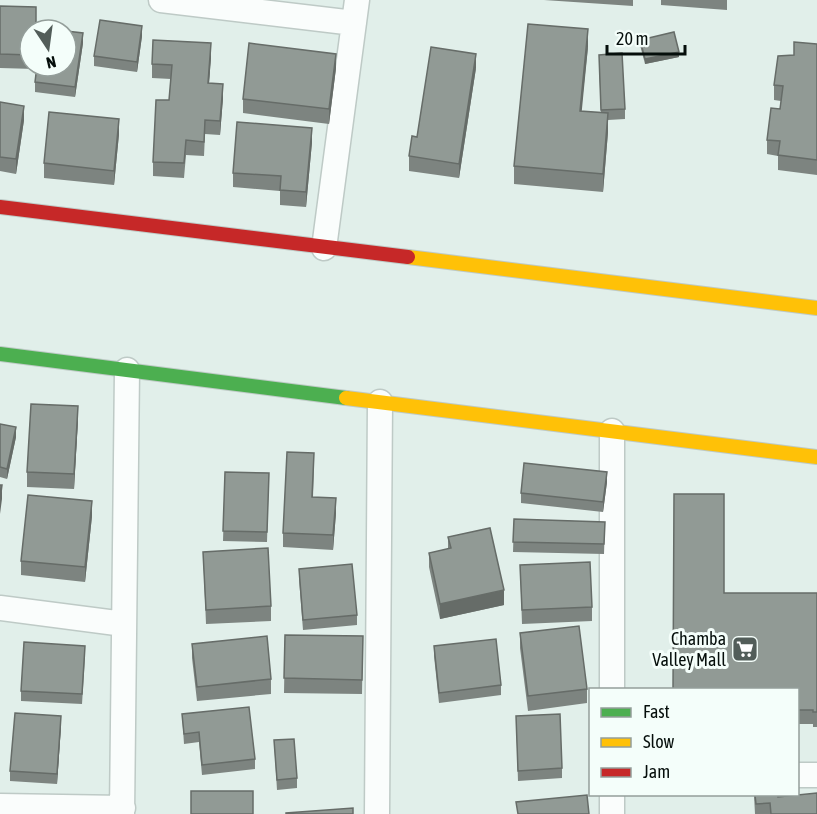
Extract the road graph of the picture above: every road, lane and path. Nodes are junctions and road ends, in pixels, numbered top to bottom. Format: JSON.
{"nodes":[{"id":1,"x":161,"y":0,"type":"edge"},
{"id":2,"x":355,"y":11,"type":"edge"},
{"id":3,"x":0,"y":207,"type":"edge"},
{"id":4,"x":324,"y":248,"type":"junction"},
{"id":5,"x":817,"y":308,"type":"edge"},
{"id":6,"x":0,"y":354,"type":"edge"},
{"id":7,"x":126,"y":370,"type":"junction"},
{"id":8,"x":380,"y":402,"type":"junction"},
{"id":9,"x":612,"y":431,"type":"junction"},
{"id":10,"x":817,"y":456,"type":"edge"},
{"id":11,"x":0,"y":608,"type":"edge"},
{"id":12,"x":124,"y":624,"type":"junction"},
{"id":13,"x":612,"y":688,"type":"edge"},
{"id":14,"x":799,"y":775,"type":"edge"},
{"id":15,"x":817,"y":775,"type":"edge"},
{"id":16,"x":612,"y":796,"type":"edge"},
{"id":17,"x":0,"y":806,"type":"edge"},
{"id":18,"x":122,"y":811,"type":"edge"},
{"id":19,"x":377,"y":814,"type":"edge"},
{"id":20,"x":612,"y":814,"type":"edge"}],
"edges":[{"from":1,"to":2,"type":"street"},
{"from":2,"to":4,"type":"street"},
{"from":3,"to":4,"type":"main road"},
{"from":4,"to":5,"type":"main road"},
{"from":6,"to":7,"type":"main road"},
{"from":7,"to":8,"type":"main road"},
{"from":7,"to":12,"type":"street"},
{"from":8,"to":9,"type":"main road"},
{"from":8,"to":19,"type":"street"},
{"from":9,"to":10,"type":"main road"},
{"from":9,"to":13,"type":"street"},
{"from":11,"to":12,"type":"street"},
{"from":12,"to":18,"type":"street"},
{"from":14,"to":15,"type":"street"},
{"from":16,"to":20,"type":"street"},
{"from":17,"to":18,"type":"street"}]}
